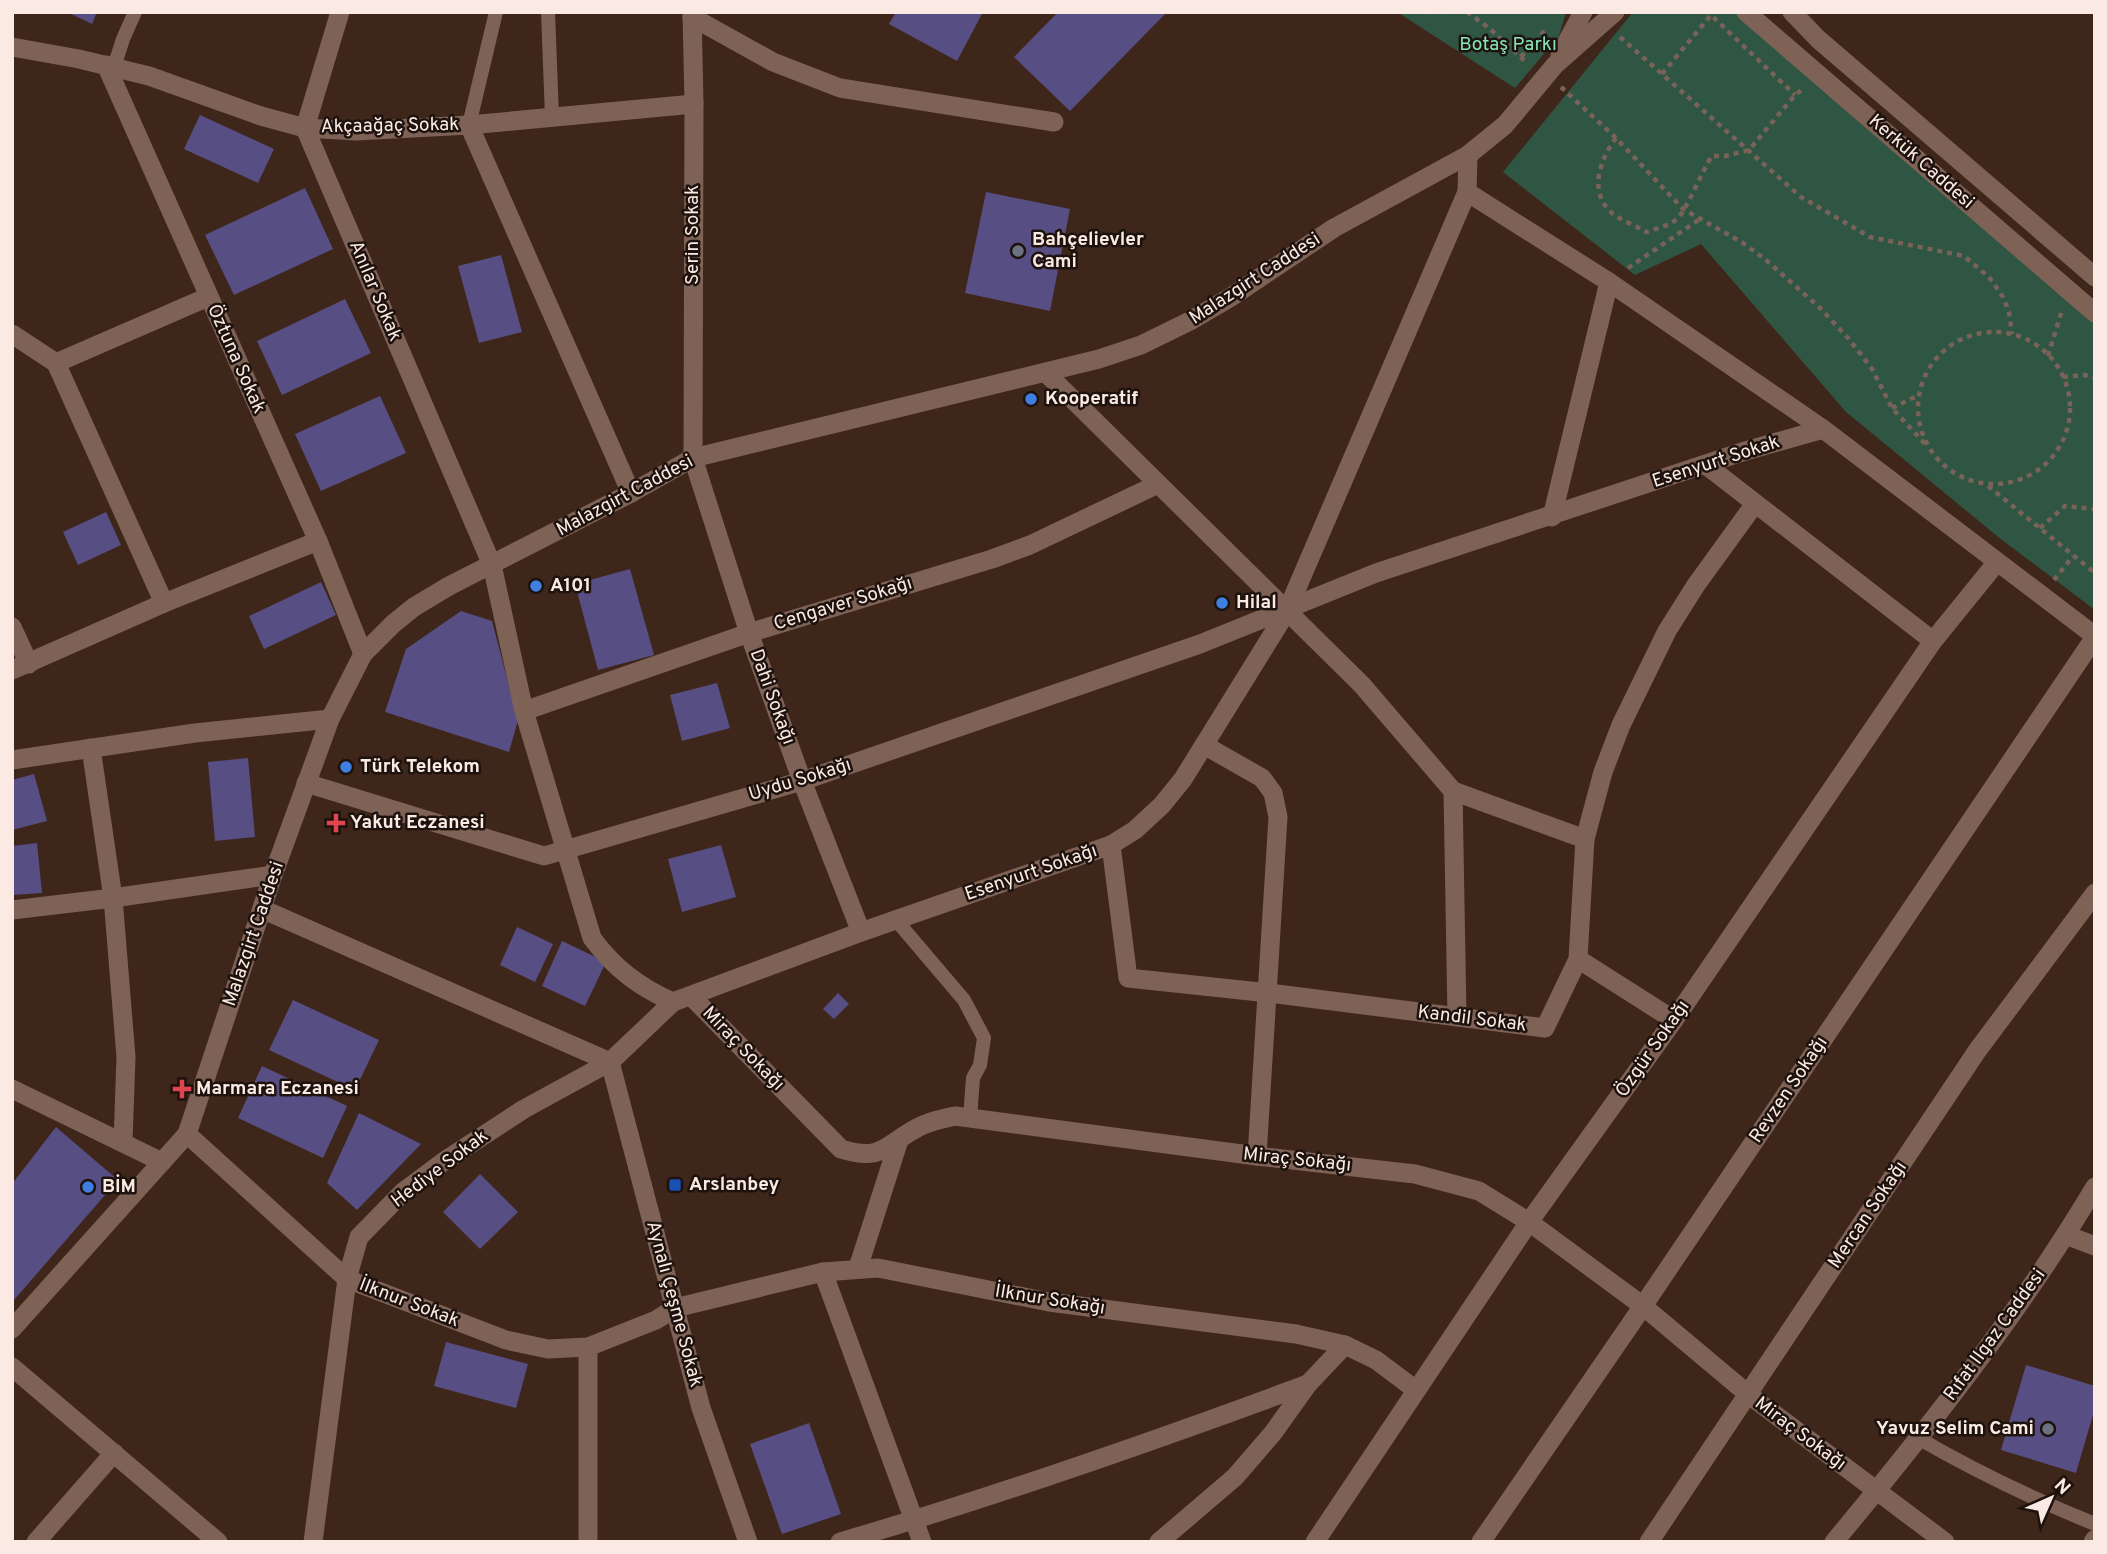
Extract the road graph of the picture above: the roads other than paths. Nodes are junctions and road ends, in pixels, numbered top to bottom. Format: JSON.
{"nodes":[{"id":1,"x":135,"y":12,"type":"edge"},
{"id":2,"x":340,"y":12,"type":"edge"},
{"id":3,"x":496,"y":12,"type":"edge"},
{"id":4,"x":548,"y":12,"type":"edge"},
{"id":5,"x":1583,"y":12,"type":"edge"},
{"id":6,"x":1746,"y":12,"type":"edge"},
{"id":7,"x":1791,"y":12,"type":"edge"},
{"id":8,"x":692,"y":14,"type":"edge"},
{"id":9,"x":1609,"y":17,"type":"edge"},
{"id":10,"x":12,"y":47,"type":"edge"},
{"id":11,"x":110,"y":66,"type":"junction"},
{"id":12,"x":1549,"y":73,"type":"junction"},
{"id":13,"x":694,"y":104,"type":"junction"},
{"id":14,"x":552,"y":117,"type":"junction"},
{"id":15,"x":1054,"y":122,"type":"dead end"},
{"id":16,"x":469,"y":125,"type":"junction"},
{"id":17,"x":305,"y":128,"type":"junction"},
{"id":18,"x":1468,"y":155,"type":"junction"},
{"id":19,"x":1467,"y":192,"type":"junction"},
{"id":20,"x":2095,"y":277,"type":"edge"},
{"id":21,"x":1609,"y":282,"type":"junction"},
{"id":22,"x":208,"y":297,"type":"junction"},
{"id":23,"x":2095,"y":313,"type":"edge"},
{"id":24,"x":12,"y":334,"type":"edge"},
{"id":25,"x":56,"y":363,"type":"junction"},
{"id":26,"x":1046,"y":373,"type":"junction"},
{"id":27,"x":1823,"y":429,"type":"junction"},
{"id":28,"x":693,"y":458,"type":"junction"},
{"id":29,"x":1706,"y":465,"type":"junction"},
{"id":30,"x":1156,"y":485,"type":"junction"},
{"id":31,"x":631,"y":494,"type":"junction"},
{"id":32,"x":1754,"y":505,"type":"junction"},
{"id":33,"x":1552,"y":517,"type":"junction"},
{"id":34,"x":318,"y":541,"type":"junction"},
{"id":35,"x":1997,"y":562,"type":"junction"},
{"id":36,"x":492,"y":565,"type":"junction"},
{"id":37,"x":164,"y":603,"type":"junction"},
{"id":38,"x":1287,"y":611,"type":"junction"},
{"id":39,"x":12,"y":627,"type":"edge"},
{"id":40,"x":749,"y":633,"type":"junction"},
{"id":41,"x":2095,"y":636,"type":"edge"},
{"id":42,"x":1933,"y":641,"type":"junction"},
{"id":43,"x":363,"y":654,"type":"junction"},
{"id":44,"x":21,"y":667,"type":"edge"},
{"id":45,"x":524,"y":711,"type":"junction"},
{"id":46,"x":330,"y":719,"type":"junction"},
{"id":47,"x":1204,"y":745,"type":"junction"},
{"id":48,"x":91,"y":748,"type":"junction"},
{"id":49,"x":12,"y":760,"type":"edge"},
{"id":50,"x":803,"y":781,"type":"junction"},
{"id":51,"x":306,"y":783,"type":"junction"},
{"id":52,"x":1453,"y":791,"type":"junction"},
{"id":53,"x":1585,"y":839,"type":"junction"},
{"id":54,"x":1111,"y":845,"type":"junction"},
{"id":55,"x":565,"y":849,"type":"junction"},
{"id":56,"x":273,"y":875,"type":"junction"},
{"id":57,"x":2095,"y":892,"type":"edge"},
{"id":58,"x":113,"y":898,"type":"junction"},
{"id":59,"x":262,"y":909,"type":"junction"},
{"id":60,"x":12,"y":910,"type":"edge"},
{"id":61,"x":896,"y":920,"type":"junction"},
{"id":62,"x":861,"y":932,"type":"junction"},
{"id":63,"x":1578,"y":959,"type":"junction"},
{"id":64,"x":1269,"y":993,"type":"junction"},
{"id":65,"x":682,"y":999,"type":"junction"},
{"id":66,"x":1457,"y":1017,"type":"junction"},
{"id":67,"x":1674,"y":1020,"type":"junction"},
{"id":68,"x":610,"y":1062,"type":"junction"},
{"id":69,"x":12,"y":1089,"type":"edge"},
{"id":70,"x":970,"y":1118,"type":"junction"},
{"id":71,"x":187,"y":1134,"type":"junction"},
{"id":72,"x":899,"y":1140,"type":"junction"},
{"id":73,"x":123,"y":1142,"type":"junction"},
{"id":74,"x":1257,"y":1156,"type":"junction"},
{"id":75,"x":162,"y":1162,"type":"junction"},
{"id":76,"x":2095,"y":1187,"type":"edge"},
{"id":77,"x":1529,"y":1222,"type":"junction"},
{"id":78,"x":2066,"y":1235,"type":"junction"},
{"id":79,"x":2095,"y":1246,"type":"edge"},
{"id":80,"x":858,"y":1268,"type":"junction"},
{"id":81,"x":822,"y":1272,"type":"junction"},
{"id":82,"x":347,"y":1279,"type":"junction"},
{"id":83,"x":1643,"y":1306,"type":"junction"},
{"id":84,"x":675,"y":1308,"type":"junction"},
{"id":85,"x":12,"y":1329,"type":"edge"},
{"id":86,"x":1345,"y":1345,"type":"junction"},
{"id":87,"x":588,"y":1347,"type":"junction"},
{"id":88,"x":12,"y":1367,"type":"edge"},
{"id":89,"x":1308,"y":1384,"type":"junction"},
{"id":90,"x":1416,"y":1390,"type":"junction"},
{"id":91,"x":1749,"y":1395,"type":"junction"},
{"id":92,"x":1918,"y":1438,"type":"junction"},
{"id":93,"x":114,"y":1453,"type":"junction"},
{"id":94,"x":1876,"y":1491,"type":"junction"},
{"id":95,"x":914,"y":1520,"type":"junction"},
{"id":96,"x":2095,"y":1524,"type":"edge"},
{"id":97,"x":36,"y":1542,"type":"edge"},
{"id":98,"x":218,"y":1542,"type":"edge"},
{"id":99,"x":313,"y":1542,"type":"edge"},
{"id":100,"x":588,"y":1542,"type":"edge"},
{"id":101,"x":748,"y":1542,"type":"edge"},
{"id":102,"x":840,"y":1542,"type":"edge"},
{"id":103,"x":922,"y":1542,"type":"edge"},
{"id":104,"x":1159,"y":1542,"type":"edge"},
{"id":105,"x":1315,"y":1542,"type":"edge"},
{"id":106,"x":1480,"y":1542,"type":"edge"},
{"id":107,"x":1649,"y":1542,"type":"edge"},
{"id":108,"x":1834,"y":1542,"type":"edge"},
{"id":109,"x":1945,"y":1542,"type":"edge"}],
"edges":[{"from":1,"to":11,"type":"lane"},
{"from":2,"to":17,"type":"street"},
{"from":3,"to":16,"type":"lane"},
{"from":4,"to":14,"type":"lane"},
{"from":5,"to":12,"type":"street"},
{"from":6,"to":23,"type":"street","name":"Kerkük Caddesi"},
{"from":7,"to":20,"type":"street","name":"Kerkük Caddesi"},
{"from":8,"to":13,"type":"street","name":"Serin Sokak"},
{"from":8,"to":15,"type":"street"},
{"from":9,"to":12,"type":"street","name":"Malazgirt Caddesi"},
{"from":10,"to":11,"type":"street","name":"Akçaağaç Sokak"},
{"from":11,"to":17,"type":"street","name":"Akçaağaç Sokak"},
{"from":11,"to":22,"type":"street","name":"Öztuna Sokak"},
{"from":12,"to":18,"type":"street","name":"Malazgirt Caddesi"},
{"from":13,"to":14,"type":"street","name":"Akçaağaç Sokak"},
{"from":13,"to":28,"type":"street","name":"Serin Sokak"},
{"from":14,"to":16,"type":"street","name":"Akçaağaç Sokak"},
{"from":16,"to":17,"type":"street","name":"Akçaağaç Sokak"},
{"from":16,"to":31,"type":"street"},
{"from":17,"to":36,"type":"street","name":"Anılar Sokak"},
{"from":18,"to":19,"type":"street"},
{"from":18,"to":26,"type":"street","name":"Malazgirt Caddesi"},
{"from":19,"to":21,"type":"street"},
{"from":19,"to":38,"type":"street","name":"Esenyurt Sokağı"},
{"from":21,"to":27,"type":"street"},
{"from":21,"to":33,"type":"street"},
{"from":22,"to":25,"type":"street"},
{"from":22,"to":34,"type":"street","name":"Öztuna Sokak"},
{"from":24,"to":25,"type":"street"},
{"from":25,"to":37,"type":"street"},
{"from":26,"to":28,"type":"street","name":"Malazgirt Caddesi"},
{"from":26,"to":30,"type":"street"},
{"from":27,"to":29,"type":"street","name":"Esenyurt Sokak"},
{"from":27,"to":35,"type":"street"},
{"from":28,"to":31,"type":"street","name":"Malazgirt Caddesi"},
{"from":28,"to":40,"type":"street","name":"Dahi Sokağı"},
{"from":29,"to":32,"type":"street"},
{"from":29,"to":33,"type":"street","name":"Esenyurt Sokak"},
{"from":30,"to":38,"type":"street"},
{"from":30,"to":40,"type":"street","name":"Cengaver Sokağı"},
{"from":31,"to":36,"type":"street","name":"Malazgirt Caddesi"},
{"from":32,"to":42,"type":"street"},
{"from":32,"to":53,"type":"street","name":"Kandil Sokak"},
{"from":33,"to":38,"type":"street","name":"Esenyurt Sokak"},
{"from":34,"to":37,"type":"street"},
{"from":34,"to":43,"type":"street","name":"Öztuna Sokak"},
{"from":35,"to":41,"type":"street"},
{"from":35,"to":42,"type":"street","name":"Özgür Sokağı"},
{"from":36,"to":43,"type":"street","name":"Malazgirt Caddesi"},
{"from":36,"to":45,"type":"street","name":"Anılar Sokak"},
{"from":37,"to":44,"type":"street"},
{"from":38,"to":47,"type":"street","name":"Esenyurt Sokağı"},
{"from":38,"to":50,"type":"street","name":"Uydu Sokağı"},
{"from":38,"to":52,"type":"street"},
{"from":39,"to":44,"type":"street"},
{"from":40,"to":45,"type":"street","name":"Cengaver Sokağı"},
{"from":40,"to":50,"type":"street","name":"Dahi Sokağı"},
{"from":41,"to":83,"type":"street","name":"Revzen Sokağı"},
{"from":42,"to":67,"type":"street","name":"Özgür Sokağı"},
{"from":43,"to":46,"type":"street","name":"Malazgirt Caddesi"},
{"from":45,"to":55,"type":"street","name":"Anılar Sokak"},
{"from":46,"to":48,"type":"street"},
{"from":46,"to":51,"type":"street","name":"Malazgirt Caddesi"},
{"from":47,"to":54,"type":"street","name":"Esenyurt Sokağı"},
{"from":47,"to":64,"type":"street"},
{"from":48,"to":49,"type":"street"},
{"from":48,"to":58,"type":"street"},
{"from":50,"to":55,"type":"street","name":"Uydu Sokağı"},
{"from":50,"to":62,"type":"street","name":"Dahi Sokağı"},
{"from":51,"to":55,"type":"street","name":"Uydu Sokağı"},
{"from":51,"to":56,"type":"street","name":"Malazgirt Caddesi"},
{"from":52,"to":53,"type":"street"},
{"from":52,"to":66,"type":"street"},
{"from":53,"to":63,"type":"street","name":"Kandil Sokak"},
{"from":54,"to":61,"type":"street","name":"Esenyurt Sokağı"},
{"from":54,"to":64,"type":"street","name":"Kandil Sokak"},
{"from":55,"to":65,"type":"street","name":"Miraç Sokağı"},
{"from":56,"to":58,"type":"street"},
{"from":56,"to":59,"type":"street","name":"Malazgirt Caddesi"},
{"from":57,"to":91,"type":"street","name":"Mercan Sokağı"},
{"from":58,"to":60,"type":"street"},
{"from":58,"to":73,"type":"street"},
{"from":59,"to":68,"type":"street"},
{"from":59,"to":71,"type":"street","name":"Malazgirt Caddesi"},
{"from":61,"to":62,"type":"street","name":"Esenyurt Sokağı"},
{"from":61,"to":70,"type":"lane"},
{"from":62,"to":65,"type":"street","name":"Esenyurt Sokağı"},
{"from":63,"to":66,"type":"street","name":"Kandil Sokak"},
{"from":63,"to":67,"type":"street"},
{"from":64,"to":66,"type":"street","name":"Kandil Sokak"},
{"from":64,"to":74,"type":"street"},
{"from":65,"to":68,"type":"street","name":"Hediye Sokak"},
{"from":65,"to":72,"type":"street","name":"Miraç Sokağı"},
{"from":67,"to":77,"type":"street","name":"Özgür Sokağı"},
{"from":68,"to":82,"type":"street","name":"Hediye Sokak"},
{"from":68,"to":84,"type":"street","name":"Aynalı Çeşme Sokak"},
{"from":69,"to":73,"type":"street"},
{"from":70,"to":72,"type":"street","name":"Miraç Sokağı"},
{"from":70,"to":74,"type":"street","name":"Miraç Sokağı"},
{"from":71,"to":75,"type":"street","name":"Malazgirt Caddesi"},
{"from":71,"to":82,"type":"street","name":"İlknur Sokak"},
{"from":72,"to":80,"type":"street"},
{"from":73,"to":75,"type":"street"},
{"from":74,"to":77,"type":"street","name":"Miraç Sokağı"},
{"from":75,"to":85,"type":"street","name":"Malazgirt Caddesi"},
{"from":76,"to":78,"type":"street","name":"Rıfat Ilgaz Caddesi"},
{"from":77,"to":83,"type":"street","name":"Miraç Sokağı"},
{"from":77,"to":90,"type":"street","name":"Özgür Sokağı"},
{"from":78,"to":79,"type":"street"},
{"from":78,"to":92,"type":"street","name":"Rıfat Ilgaz Caddesi"},
{"from":80,"to":81,"type":"street","name":"İlknur Sokağı"},
{"from":80,"to":86,"type":"street","name":"İlknur Sokağı"},
{"from":81,"to":84,"type":"street","name":"İlknur Sokağı"},
{"from":81,"to":95,"type":"street"},
{"from":82,"to":87,"type":"street","name":"İlknur Sokak"},
{"from":82,"to":99,"type":"street","name":"Hediye Sokak"},
{"from":83,"to":91,"type":"street","name":"Miraç Sokağı"},
{"from":83,"to":106,"type":"street","name":"Revzen Sokağı"},
{"from":84,"to":87,"type":"street","name":"İlknur Sokak"},
{"from":84,"to":101,"type":"street","name":"Aynalı Çeşme Sokak"},
{"from":86,"to":89,"type":"street"},
{"from":86,"to":90,"type":"street","name":"İlknur Sokağı"},
{"from":87,"to":100,"type":"street"},
{"from":88,"to":93,"type":"street"},
{"from":89,"to":95,"type":"street"},
{"from":89,"to":104,"type":"street"},
{"from":90,"to":105,"type":"street","name":"Özgür Sokağı"},
{"from":91,"to":94,"type":"street","name":"Miraç Sokağı"},
{"from":91,"to":107,"type":"street","name":"Mercan Sokağı"},
{"from":92,"to":94,"type":"street","name":"Rıfat Ilgaz Caddesi"},
{"from":92,"to":96,"type":"lane"},
{"from":93,"to":97,"type":"street"},
{"from":93,"to":98,"type":"street"},
{"from":94,"to":108,"type":"street","name":"Rıfat Ilgaz Caddesi"},
{"from":94,"to":109,"type":"street","name":"Miraç Sokağı"},
{"from":95,"to":102,"type":"street"},
{"from":95,"to":103,"type":"street"}]}
